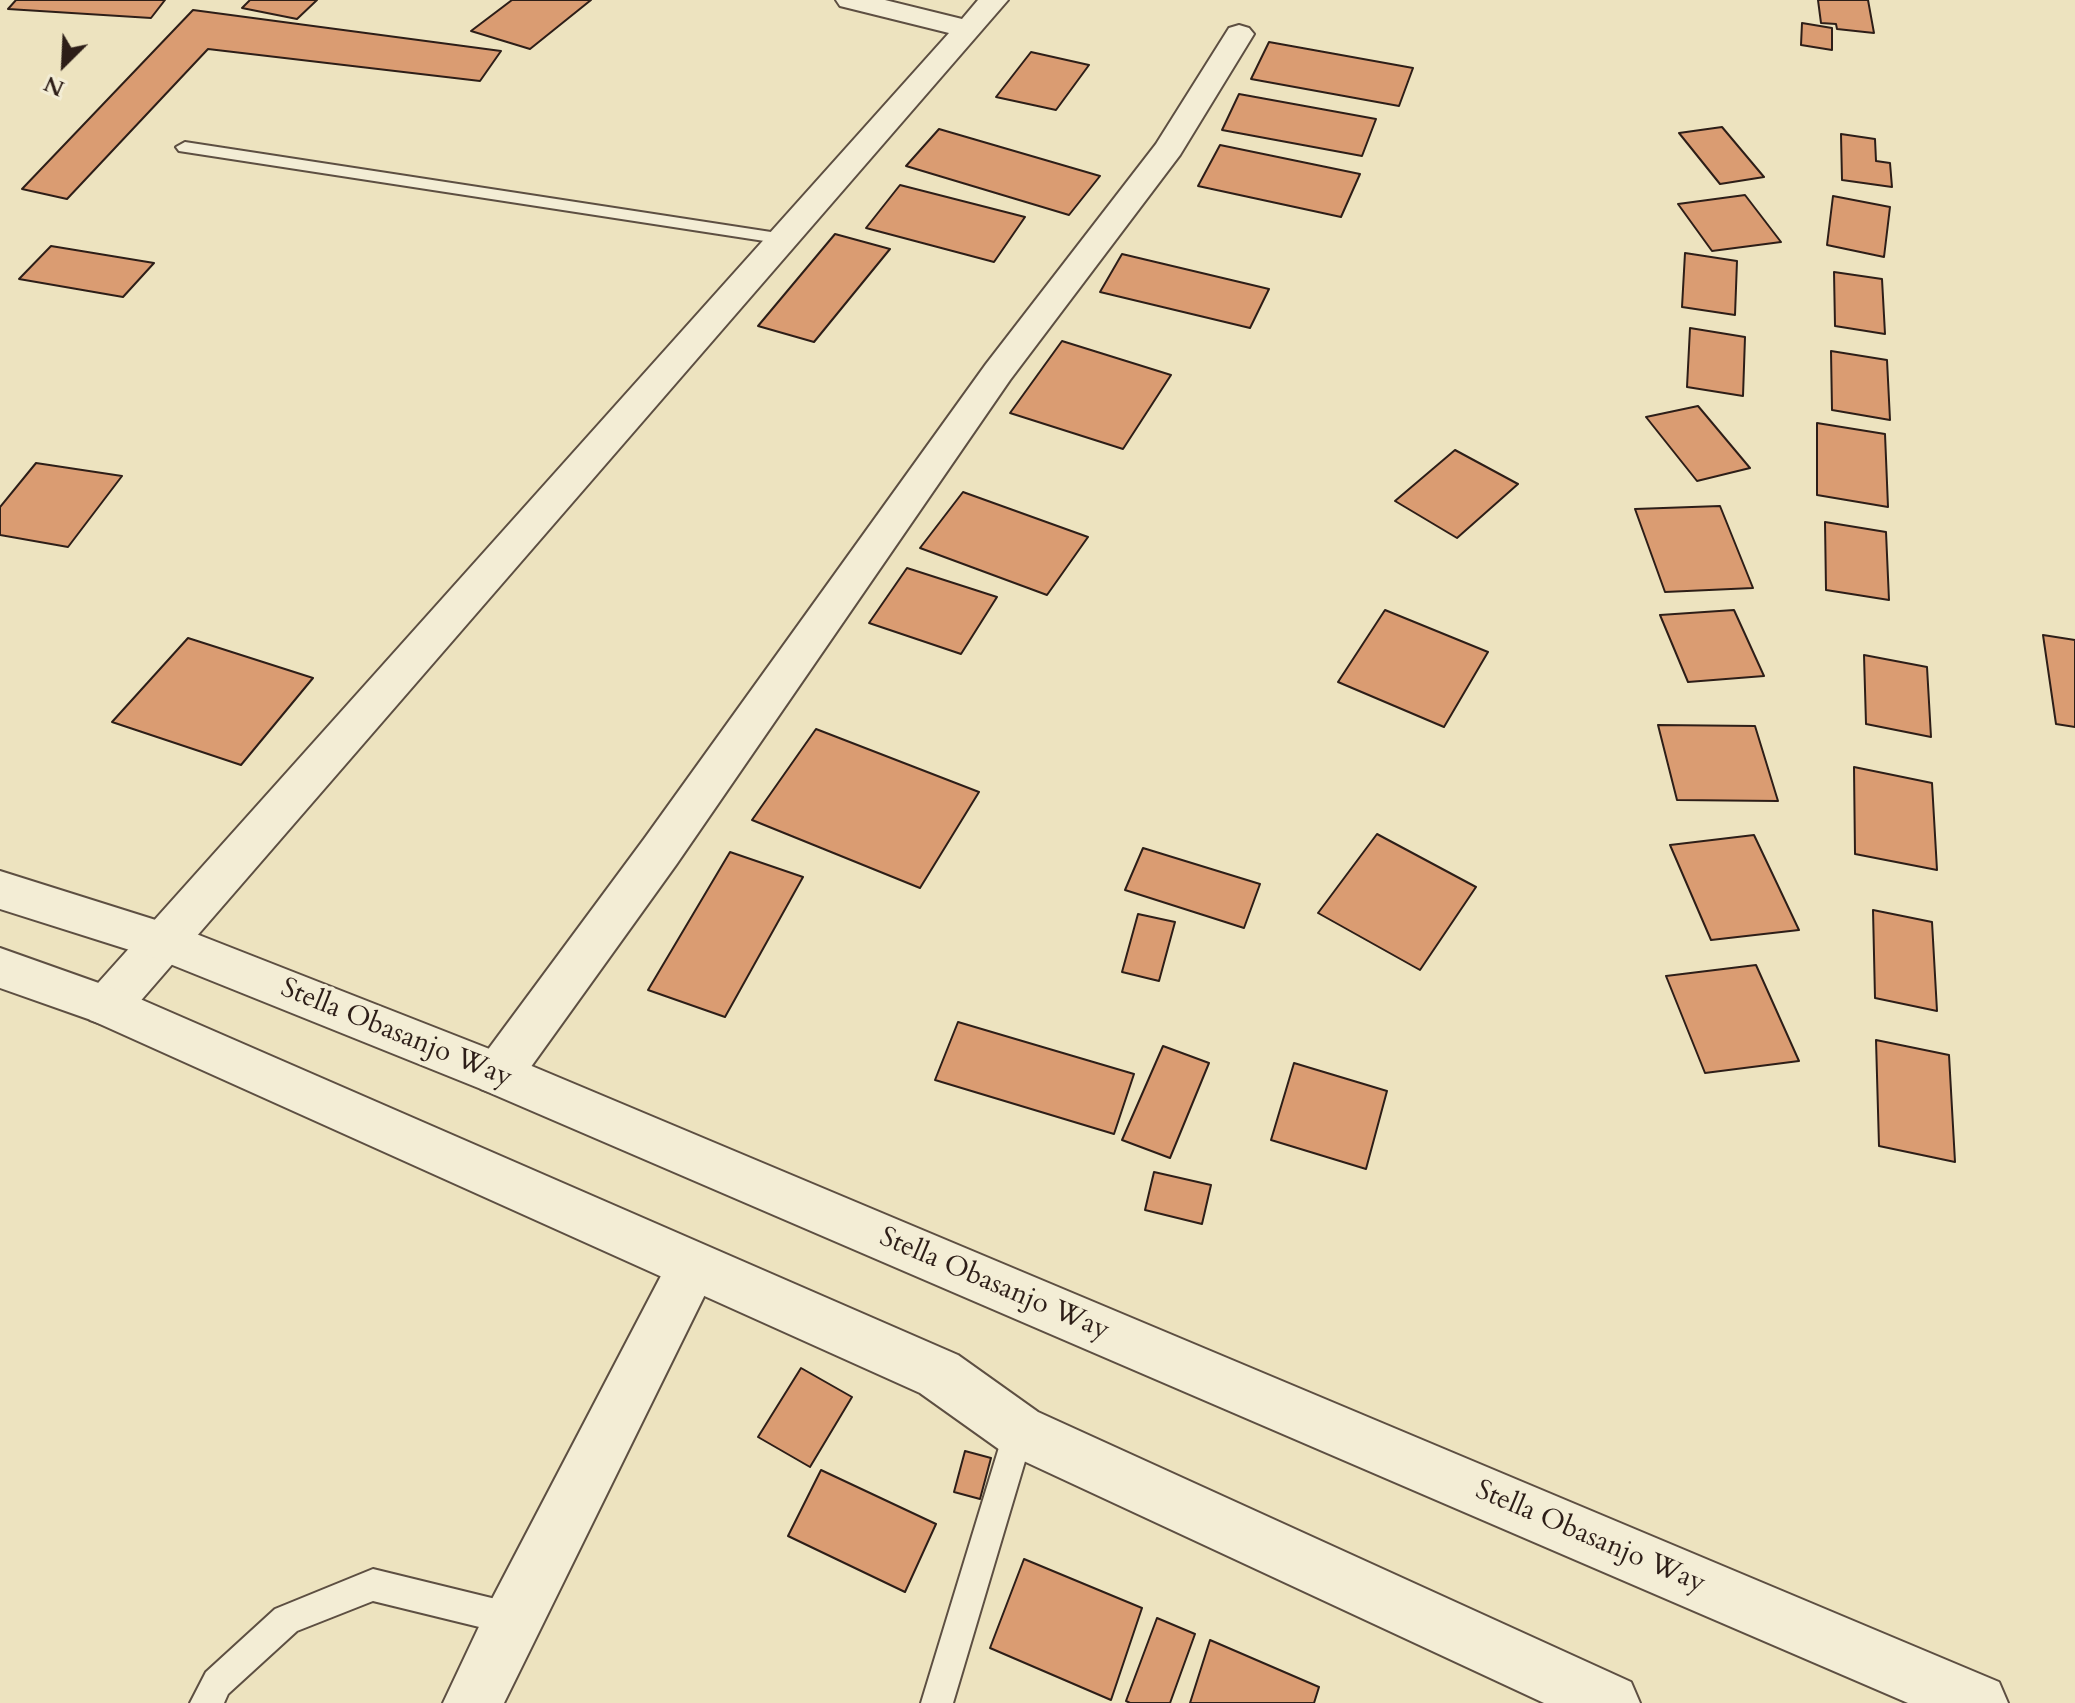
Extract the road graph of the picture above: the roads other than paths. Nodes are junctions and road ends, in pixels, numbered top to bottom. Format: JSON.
{"nodes":[{"id":1,"x":850,"y":0,"type":"edge"},
{"id":2,"x":994,"y":0,"type":"edge"},
{"id":3,"x":969,"y":29,"type":"junction"},
{"id":4,"x":1239,"y":34,"type":"dead end"},
{"id":5,"x":185,"y":147,"type":"dead end"},
{"id":6,"x":784,"y":239,"type":"junction"},
{"id":7,"x":0,"y":890,"type":"edge"},
{"id":8,"x":165,"y":942,"type":"junction"},
{"id":9,"x":0,"y":968,"type":"edge"},
{"id":10,"x":107,"y":1006,"type":"junction"},
{"id":11,"x":498,"y":1074,"type":"junction"},
{"id":12,"x":693,"y":1266,"type":"junction"},
{"id":13,"x":1019,"y":1431,"type":"junction"},
{"id":14,"x":512,"y":1619,"type":"junction"},
{"id":15,"x":206,"y":1703,"type":"edge"},
{"id":16,"x":473,"y":1703,"type":"edge"},
{"id":17,"x":937,"y":1703,"type":"edge"},
{"id":18,"x":1610,"y":1703,"type":"edge"},
{"id":19,"x":1978,"y":1703,"type":"edge"}],
"edges":[{"from":1,"to":3,"type":"street"},
{"from":2,"to":3,"type":"street"},
{"from":3,"to":6,"type":"street"},
{"from":4,"to":11,"type":"street"},
{"from":5,"to":6,"type":"lane"},
{"from":6,"to":8,"type":"street"},
{"from":7,"to":8,"type":"street","name":"Stella Obasanjo Way"},
{"from":8,"to":10,"type":"street"},
{"from":8,"to":11,"type":"street","name":"Stella Obasanjo Way"},
{"from":9,"to":10,"type":"street"},
{"from":10,"to":12,"type":"street"},
{"from":11,"to":19,"type":"street","name":"Stella Obasanjo Way"},
{"from":12,"to":13,"type":"street"},
{"from":12,"to":14,"type":"street"},
{"from":13,"to":17,"type":"lane"},
{"from":13,"to":18,"type":"street"},
{"from":14,"to":15,"type":"lane"},
{"from":14,"to":16,"type":"street"}]}
